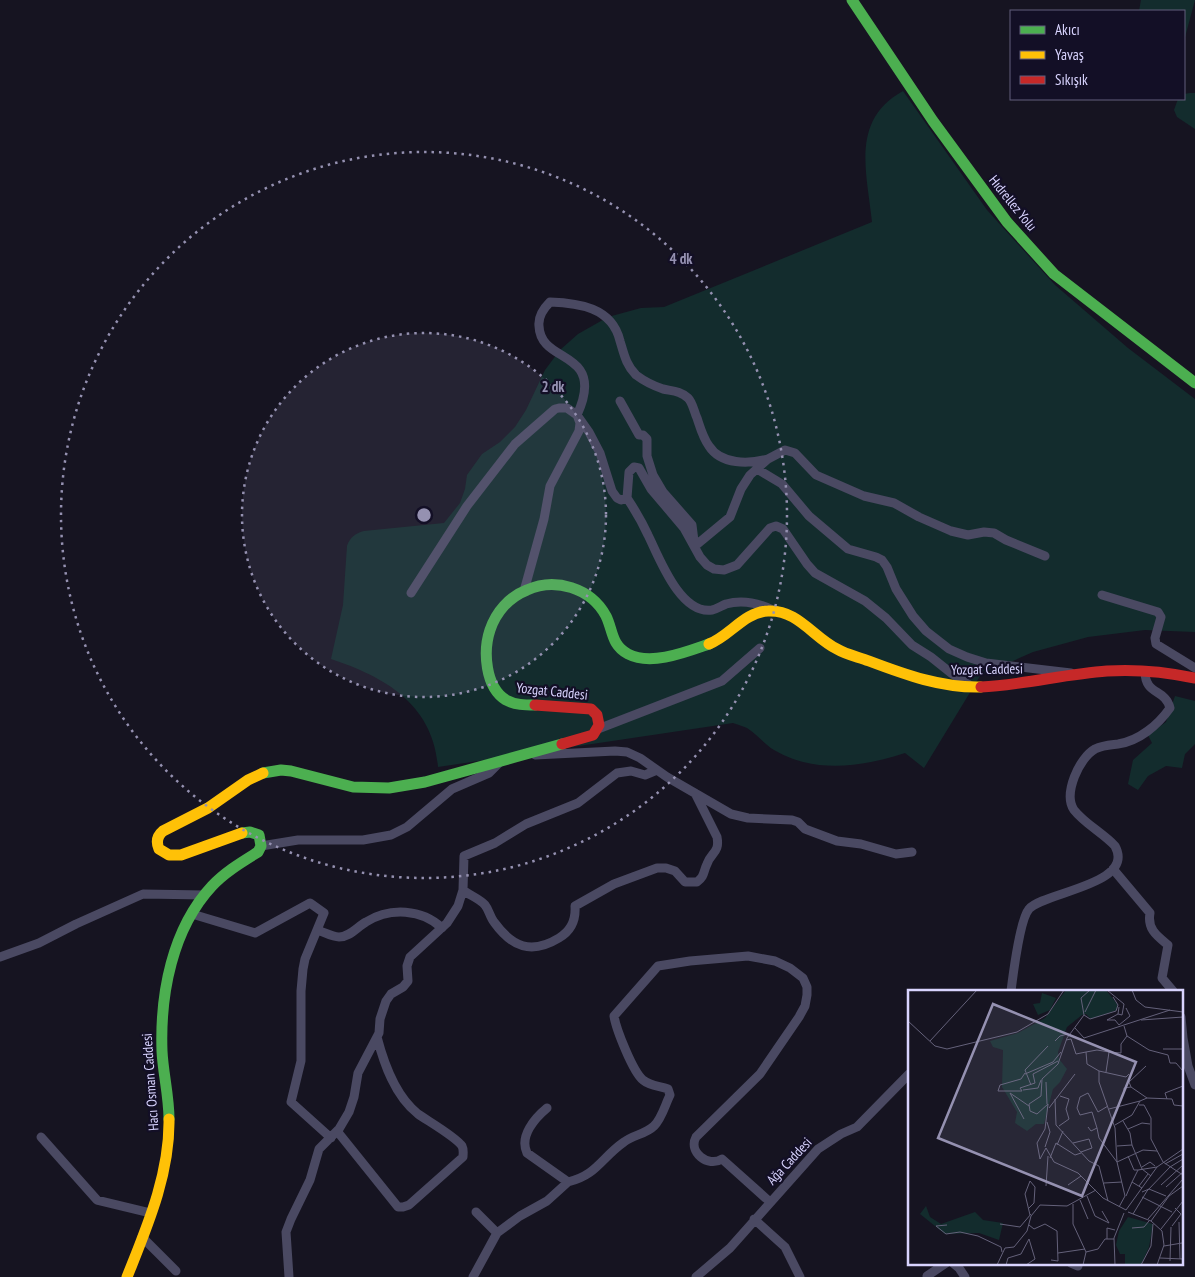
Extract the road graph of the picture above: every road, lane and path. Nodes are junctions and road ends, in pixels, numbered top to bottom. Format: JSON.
{"nodes":[{"id":1,"x":852,"y":0,"type":"edge"},
{"id":2,"x":1195,"y":384,"type":"edge"},
{"id":3,"x":620,"y":402,"type":"dead end"},
{"id":4,"x":577,"y":415,"type":"junction"},
{"id":5,"x":768,"y":459,"type":"junction"},
{"id":6,"x":757,"y":469,"type":"junction"},
{"id":7,"x":628,"y":498,"type":"junction"},
{"id":8,"x":695,"y":546,"type":"junction"},
{"id":9,"x":1045,"y":556,"type":"dead end"},
{"id":10,"x":524,"y":591,"type":"junction"},
{"id":11,"x":411,"y":593,"type":"dead end"},
{"id":12,"x":1102,"y":596,"type":"dead end"},
{"id":13,"x":775,"y":611,"type":"junction"},
{"id":14,"x":760,"y":648,"type":"dead end"},
{"id":15,"x":1195,"y":668,"type":"edge"},
{"id":16,"x":1145,"y":670,"type":"junction"},
{"id":17,"x":1082,"y":674,"type":"junction"},
{"id":18,"x":1195,"y":678,"type":"edge"},
{"id":19,"x":972,"y":687,"type":"junction"},
{"id":20,"x":598,"y":729,"type":"junction"},
{"id":21,"x":524,"y":755,"type":"junction"},
{"id":22,"x":500,"y":762,"type":"junction"},
{"id":23,"x":657,"y":770,"type":"junction"},
{"id":24,"x":695,"y":793,"type":"junction"},
{"id":25,"x":259,"y":849,"type":"junction"},
{"id":26,"x":912,"y":852,"type":"dead end"},
{"id":27,"x":1113,"y":869,"type":"junction"},
{"id":28,"x":462,"y":890,"type":"junction"},
{"id":29,"x":205,"y":895,"type":"junction"},
{"id":30,"x":192,"y":914,"type":"junction"},
{"id":31,"x":442,"y":928,"type":"junction"},
{"id":32,"x":317,"y":930,"type":"junction"},
{"id":33,"x":0,"y":957,"type":"edge"},
{"id":34,"x":1011,"y":990,"type":"edge"},
{"id":35,"x":1171,"y":990,"type":"edge"},
{"id":36,"x":377,"y":1037,"type":"junction"},
{"id":37,"x":1182,"y":1038,"type":"edge"},
{"id":38,"x":908,"y":1075,"type":"edge"},
{"id":39,"x":1195,"y":1085,"type":"edge"},
{"id":40,"x":547,"y":1108,"type":"dead end"},
{"id":41,"x":334,"y":1135,"type":"junction"},
{"id":42,"x":41,"y":1137,"type":"dead end"},
{"id":43,"x":568,"y":1182,"type":"junction"},
{"id":44,"x":770,"y":1202,"type":"junction"},
{"id":45,"x":476,"y":1212,"type":"dead end"},
{"id":46,"x":151,"y":1213,"type":"junction"},
{"id":47,"x":754,"y":1219,"type":"junction"},
{"id":48,"x":497,"y":1233,"type":"junction"},
{"id":49,"x":142,"y":1237,"type":"junction"},
{"id":50,"x":945,"y":1264,"type":"edge"},
{"id":51,"x":954,"y":1264,"type":"edge"},
{"id":52,"x":176,"y":1271,"type":"dead end"},
{"id":53,"x":927,"y":1276,"type":"dead end"},
{"id":54,"x":127,"y":1277,"type":"edge"},
{"id":55,"x":290,"y":1277,"type":"edge"},
{"id":56,"x":473,"y":1277,"type":"edge"},
{"id":57,"x":696,"y":1277,"type":"edge"},
{"id":58,"x":800,"y":1277,"type":"edge"},
{"id":59,"x":965,"y":1277,"type":"edge"}],
"edges":[{"from":1,"to":2,"type":"street","name":"Hıdrellez Yolu"},
{"from":3,"to":8,"type":"street"},
{"from":4,"to":5,"type":"street"},
{"from":4,"to":7,"type":"street"},
{"from":4,"to":10,"type":"street"},
{"from":4,"to":11,"type":"street"},
{"from":5,"to":6,"type":"street"},
{"from":5,"to":9,"type":"street"},
{"from":6,"to":8,"type":"street"},
{"from":6,"to":17,"type":"street"},
{"from":7,"to":8,"type":"street"},
{"from":7,"to":13,"type":"street"},
{"from":8,"to":19,"type":"street"},
{"from":10,"to":13,"type":"street","name":"Yozgat Caddesi"},
{"from":10,"to":20,"type":"street","name":"Yozgat Caddesi"},
{"from":12,"to":15,"type":"street"},
{"from":13,"to":19,"type":"street","name":"Yozgat Caddesi"},
{"from":14,"to":20,"type":"street"},
{"from":16,"to":17,"type":"street","name":"Yozgat Caddesi"},
{"from":16,"to":18,"type":"street","name":"Yozgat Caddesi"},
{"from":16,"to":27,"type":"street"},
{"from":17,"to":19,"type":"street","name":"Yozgat Caddesi"},
{"from":20,"to":21,"type":"street"},
{"from":21,"to":22,"type":"street"},
{"from":21,"to":23,"type":"street"},
{"from":22,"to":25,"type":"street"},
{"from":22,"to":25,"type":"street"},
{"from":23,"to":24,"type":"street"},
{"from":23,"to":28,"type":"street"},
{"from":24,"to":26,"type":"street"},
{"from":24,"to":28,"type":"street"},
{"from":25,"to":29,"type":"street","name":"Hacı Osman Caddesi"},
{"from":27,"to":34,"type":"street"},
{"from":27,"to":35,"type":"street"},
{"from":28,"to":31,"type":"street"},
{"from":29,"to":30,"type":"street","name":"Hacı Osman Caddesi"},
{"from":29,"to":33,"type":"street"},
{"from":30,"to":32,"type":"street"},
{"from":30,"to":46,"type":"street","name":"Hacı Osman Caddesi"},
{"from":31,"to":32,"type":"street"},
{"from":31,"to":36,"type":"street"},
{"from":32,"to":41,"type":"street"},
{"from":36,"to":41,"type":"street"},
{"from":36,"to":41,"type":"street"},
{"from":37,"to":39,"type":"street"},
{"from":38,"to":44,"type":"street","name":"Ağa Caddesi"},
{"from":40,"to":43,"type":"street"},
{"from":41,"to":55,"type":"street"},
{"from":42,"to":46,"type":"street"},
{"from":43,"to":44,"type":"street"},
{"from":43,"to":48,"type":"street"},
{"from":44,"to":47,"type":"street","name":"Ağa Caddesi"},
{"from":45,"to":48,"type":"street"},
{"from":46,"to":49,"type":"street","name":"Hacı Osman Caddesi"},
{"from":47,"to":57,"type":"street","name":"Ağa Caddesi"},
{"from":47,"to":58,"type":"street"},
{"from":48,"to":56,"type":"street"},
{"from":49,"to":52,"type":"street"},
{"from":49,"to":54,"type":"street","name":"Hacı Osman Caddesi"},
{"from":50,"to":53,"type":"street"},
{"from":51,"to":59,"type":"street"}]}
